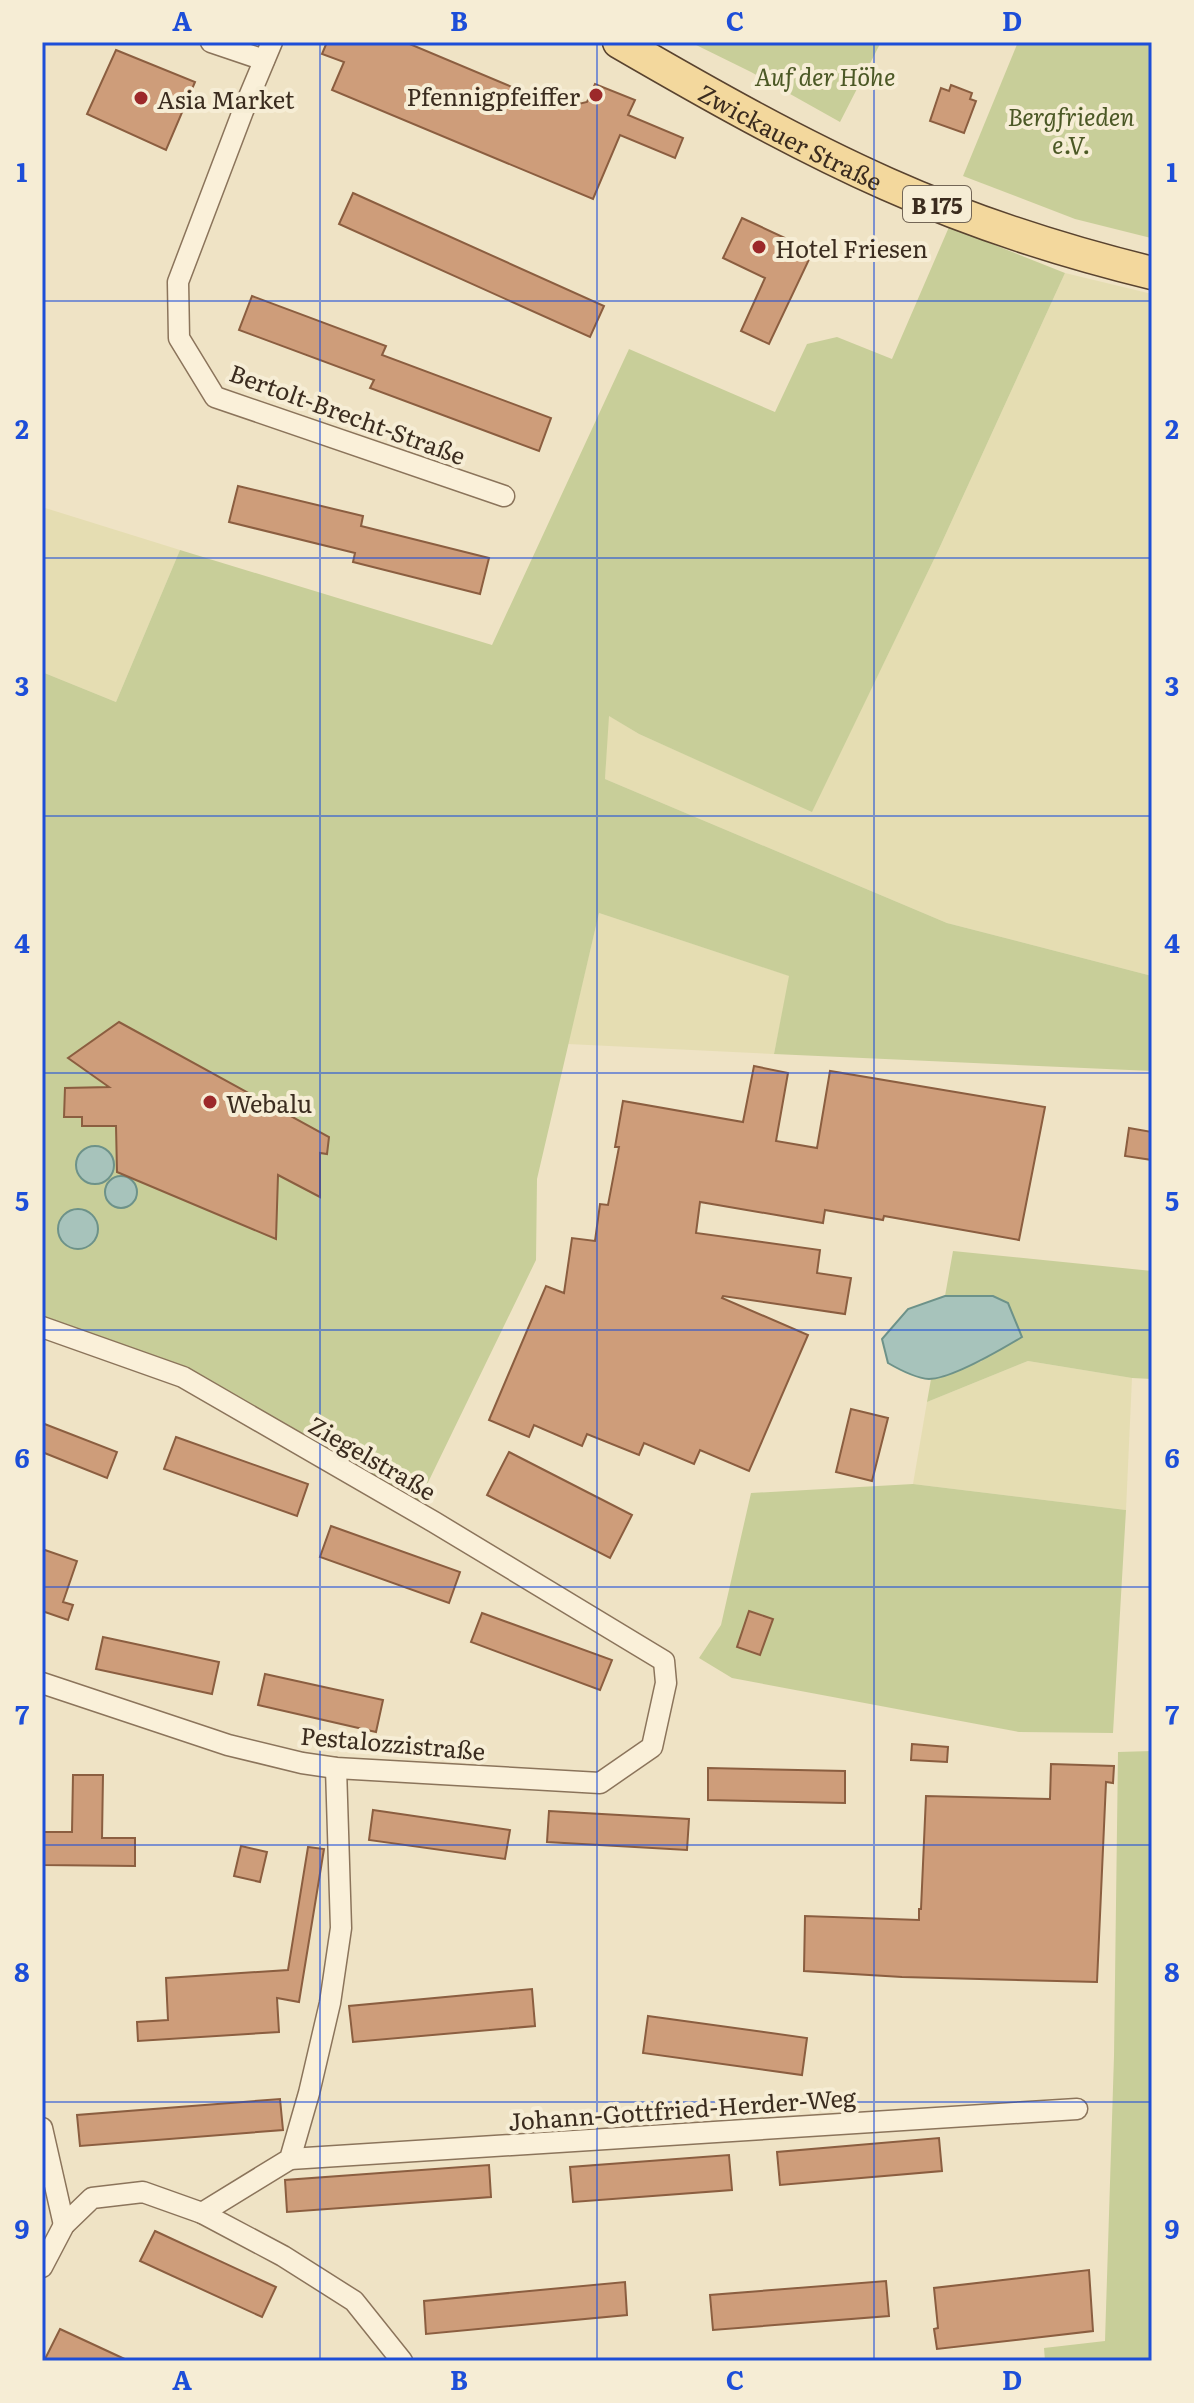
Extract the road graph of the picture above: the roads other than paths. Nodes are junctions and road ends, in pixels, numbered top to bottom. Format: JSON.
{"nodes":[{"id":1,"x":211,"y":42,"type":"edge"},
{"id":2,"x":619,"y":42,"type":"edge"},
{"id":3,"x":268,"y":51,"type":"edge"},
{"id":4,"x":1152,"y":273,"type":"edge"},
{"id":5,"x":504,"y":496,"type":"dead end"},
{"id":6,"x":42,"y":1327,"type":"edge"},
{"id":7,"x":664,"y":1661,"type":"joint"},
{"id":8,"x":42,"y":1683,"type":"edge"},
{"id":9,"x":336,"y":1768,"type":"junction"},
{"id":10,"x":1077,"y":2109,"type":"dead end"},
{"id":11,"x":42,"y":2128,"type":"edge"},
{"id":12,"x":290,"y":2159,"type":"junction"},
{"id":13,"x":202,"y":2213,"type":"junction"},
{"id":14,"x":64,"y":2225,"type":"junction"},
{"id":15,"x":42,"y":2267,"type":"edge"},
{"id":16,"x":402,"y":2361,"type":"edge"}],
"edges":[{"from":1,"to":3,"type":"street"},
{"from":2,"to":4,"type":"main road","name":"Zwickauer Straße","number":"B 175"},
{"from":3,"to":5,"type":"street","name":"Bertolt-Brecht-Straße"},
{"from":6,"to":7,"type":"street","name":"Ziegelstraße"},
{"from":7,"to":9,"type":"street","name":"Pestalozzistraße"},
{"from":8,"to":9,"type":"street","name":"Pestalozzistraße"},
{"from":9,"to":12,"type":"street"},
{"from":10,"to":12,"type":"street","name":"Johann-Gottfried-Herder-Weg"},
{"from":11,"to":14,"type":"street"},
{"from":12,"to":13,"type":"street"},
{"from":13,"to":14,"type":"street"},
{"from":13,"to":16,"type":"street"},
{"from":14,"to":15,"type":"street"}]}
